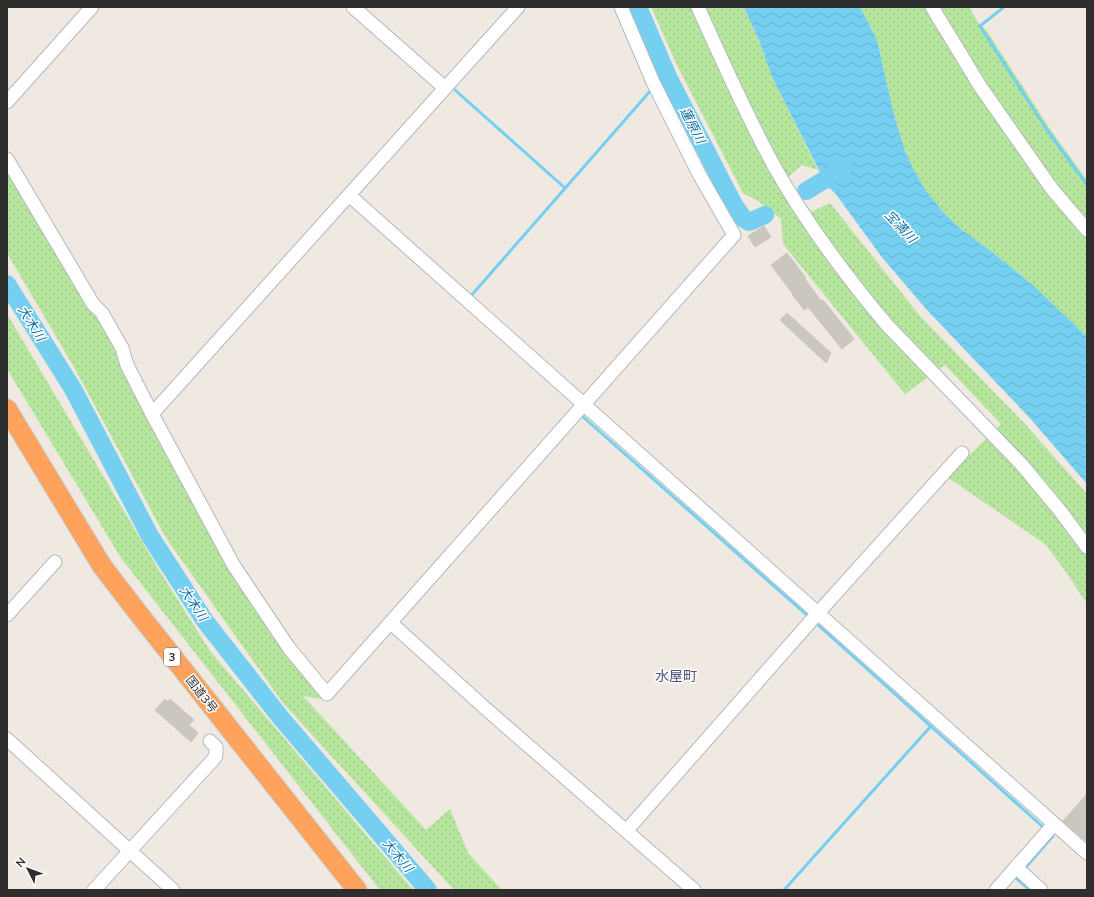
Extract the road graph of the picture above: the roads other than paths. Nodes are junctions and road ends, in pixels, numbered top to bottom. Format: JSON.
{"nodes":[{"id":1,"x":92,"y":7,"type":"edge"},
{"id":2,"x":353,"y":7,"type":"edge"},
{"id":3,"x":518,"y":7,"type":"edge"},
{"id":4,"x":621,"y":7,"type":"edge"},
{"id":5,"x":698,"y":7,"type":"edge"},
{"id":6,"x":932,"y":7,"type":"edge"},
{"id":7,"x":445,"y":88,"type":"junction"},
{"id":8,"x":7,"y":102,"type":"edge"},
{"id":9,"x":7,"y":159,"type":"edge"},
{"id":10,"x":349,"y":195,"type":"junction"},
{"id":11,"x":1087,"y":230,"type":"edge"},
{"id":12,"x":583,"y":405,"type":"junction"},
{"id":13,"x":7,"y":409,"type":"edge"},
{"id":14,"x":152,"y":414,"type":"junction"},
{"id":15,"x":962,"y":453,"type":"dead end"},
{"id":16,"x":1087,"y":547,"type":"edge"},
{"id":17,"x":55,"y":562,"type":"dead end"},
{"id":18,"x":818,"y":613,"type":"junction"},
{"id":19,"x":7,"y":615,"type":"edge"},
{"id":20,"x":391,"y":623,"type":"junction"},
{"id":21,"x":7,"y":739,"type":"edge"},
{"id":22,"x":210,"y":741,"type":"dead end"},
{"id":23,"x":1054,"y":824,"type":"junction"},
{"id":24,"x":627,"y":830,"type":"junction"},
{"id":25,"x":130,"y":851,"type":"junction"},
{"id":26,"x":1087,"y":853,"type":"edge"},
{"id":27,"x":1016,"y":867,"type":"junction"},
{"id":28,"x":94,"y":890,"type":"edge"},
{"id":29,"x":173,"y":890,"type":"edge"},
{"id":30,"x":357,"y":890,"type":"edge"},
{"id":31,"x":694,"y":890,"type":"edge"},
{"id":32,"x":996,"y":890,"type":"edge"},
{"id":33,"x":1041,"y":890,"type":"edge"}],
"edges":[{"from":1,"to":8,"type":"street"},
{"from":2,"to":7,"type":"street"},
{"from":3,"to":7,"type":"street"},
{"from":4,"to":12,"type":"street"},
{"from":5,"to":16,"type":"street"},
{"from":6,"to":11,"type":"street"},
{"from":7,"to":10,"type":"street"},
{"from":9,"to":14,"type":"street"},
{"from":10,"to":12,"type":"street"},
{"from":10,"to":14,"type":"street"},
{"from":12,"to":18,"type":"street"},
{"from":12,"to":20,"type":"street"},
{"from":13,"to":30,"type":"highway","name":"国道3号","number":"3"},
{"from":14,"to":20,"type":"street"},
{"from":15,"to":18,"type":"street"},
{"from":17,"to":19,"type":"street"},
{"from":18,"to":23,"type":"street"},
{"from":18,"to":24,"type":"street"},
{"from":20,"to":24,"type":"street"},
{"from":21,"to":25,"type":"street"},
{"from":22,"to":25,"type":"street"},
{"from":23,"to":26,"type":"street"},
{"from":23,"to":27,"type":"street"},
{"from":24,"to":31,"type":"street"},
{"from":25,"to":28,"type":"street"},
{"from":25,"to":29,"type":"street"},
{"from":27,"to":32,"type":"street"},
{"from":27,"to":33,"type":"street"}]}
